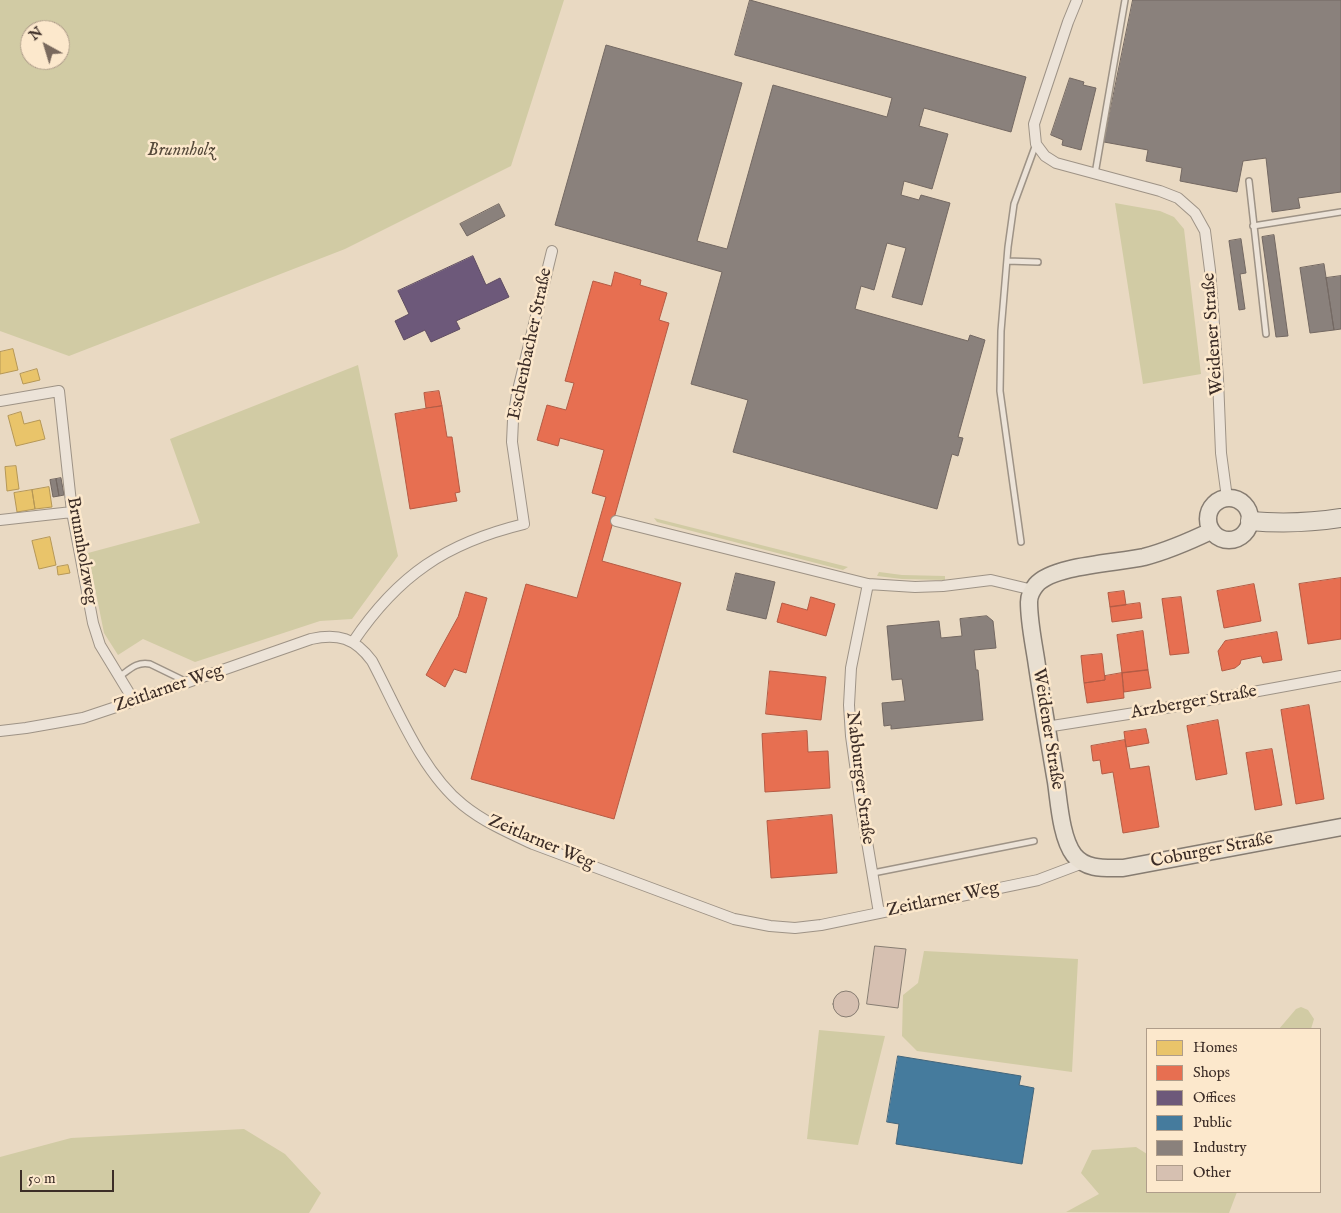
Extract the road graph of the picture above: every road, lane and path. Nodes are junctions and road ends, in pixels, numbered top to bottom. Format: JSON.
{"nodes":[{"id":1,"x":1077,"y":0,"type":"edge"},
{"id":2,"x":1125,"y":0,"type":"edge"},
{"id":3,"x":1036,"y":144,"type":"junction"},
{"id":4,"x":1095,"y":174,"type":"junction"},
{"id":5,"x":1249,"y":181,"type":"dead end"},
{"id":6,"x":1341,"y":212,"type":"edge"},
{"id":7,"x":1253,"y":226,"type":"junction"},
{"id":8,"x":552,"y":251,"type":"dead end"},
{"id":9,"x":1007,"y":262,"type":"junction"},
{"id":10,"x":1038,"y":262,"type":"dead end"},
{"id":11,"x":1266,"y":334,"type":"dead end"},
{"id":12,"x":0,"y":401,"type":"edge"},
{"id":13,"x":1226,"y":498,"type":"junction"},
{"id":14,"x":72,"y":512,"type":"junction"},
{"id":15,"x":1341,"y":518,"type":"edge"},
{"id":16,"x":0,"y":520,"type":"edge"},
{"id":17,"x":616,"y":521,"type":"dead end"},
{"id":18,"x":1250,"y":521,"type":"junction"},
{"id":19,"x":1211,"y":531,"type":"junction"},
{"id":20,"x":1021,"y":542,"type":"dead end"},
{"id":21,"x":868,"y":584,"type":"junction"},
{"id":22,"x":1033,"y":590,"type":"junction"},
{"id":23,"x":353,"y":642,"type":"junction"},
{"id":24,"x":1341,"y":676,"type":"edge"},
{"id":25,"x":119,"y":678,"type":"junction"},
{"id":26,"x":189,"y":682,"type":"junction"},
{"id":27,"x":134,"y":701,"type":"junction"},
{"id":28,"x":1046,"y":727,"type":"junction"},
{"id":29,"x":0,"y":731,"type":"edge"},
{"id":30,"x":1341,"y":828,"type":"edge"},
{"id":31,"x":1034,"y":841,"type":"dead end"},
{"id":32,"x":1083,"y":863,"type":"junction"},
{"id":33,"x":872,"y":874,"type":"junction"},
{"id":34,"x":879,"y":913,"type":"junction"}],
"edges":[{"from":1,"to":3,"type":"street"},
{"from":2,"to":4,"type":"lane"},
{"from":3,"to":4,"type":"street","name":"Weidener Straße"},
{"from":3,"to":9,"type":"lane"},
{"from":4,"to":13,"type":"street","name":"Weidener Straße"},
{"from":5,"to":7,"type":"lane"},
{"from":6,"to":7,"type":"lane"},
{"from":7,"to":11,"type":"lane"},
{"from":8,"to":23,"type":"street","name":"Eschenbacher Straße"},
{"from":9,"to":10,"type":"lane"},
{"from":9,"to":20,"type":"lane"},
{"from":12,"to":14,"type":"street","name":"Brunnholzweg"},
{"from":13,"to":18,"type":"main road"},
{"from":13,"to":19,"type":"main road"},
{"from":14,"to":16,"type":"street"},
{"from":14,"to":25,"type":"street","name":"Brunnholzweg"},
{"from":15,"to":18,"type":"highway"},
{"from":17,"to":21,"type":"street"},
{"from":18,"to":19,"type":"main road"},
{"from":19,"to":22,"type":"main road"},
{"from":21,"to":22,"type":"street"},
{"from":21,"to":33,"type":"street","name":"Nabburger Straße"},
{"from":22,"to":28,"type":"main road","name":"Weidener Straße"},
{"from":23,"to":26,"type":"street","name":"Zeitlarner Weg"},
{"from":23,"to":34,"type":"street","name":"Zeitlarner Weg"},
{"from":24,"to":28,"type":"street","name":"Arzberger Straße"},
{"from":25,"to":26,"type":"lane"},
{"from":25,"to":27,"type":"street","name":"Brunnholzweg"},
{"from":26,"to":27,"type":"street","name":"Zeitlarner Weg"},
{"from":27,"to":29,"type":"street","name":"Zeitlarner Weg"},
{"from":28,"to":32,"type":"main road","name":"Weidener Straße"},
{"from":30,"to":32,"type":"main road","name":"Coburger Straße"},
{"from":31,"to":33,"type":"lane"},
{"from":32,"to":34,"type":"street","name":"Zeitlarner Weg"},
{"from":33,"to":34,"type":"street","name":"Nabburger Straße"}]}
